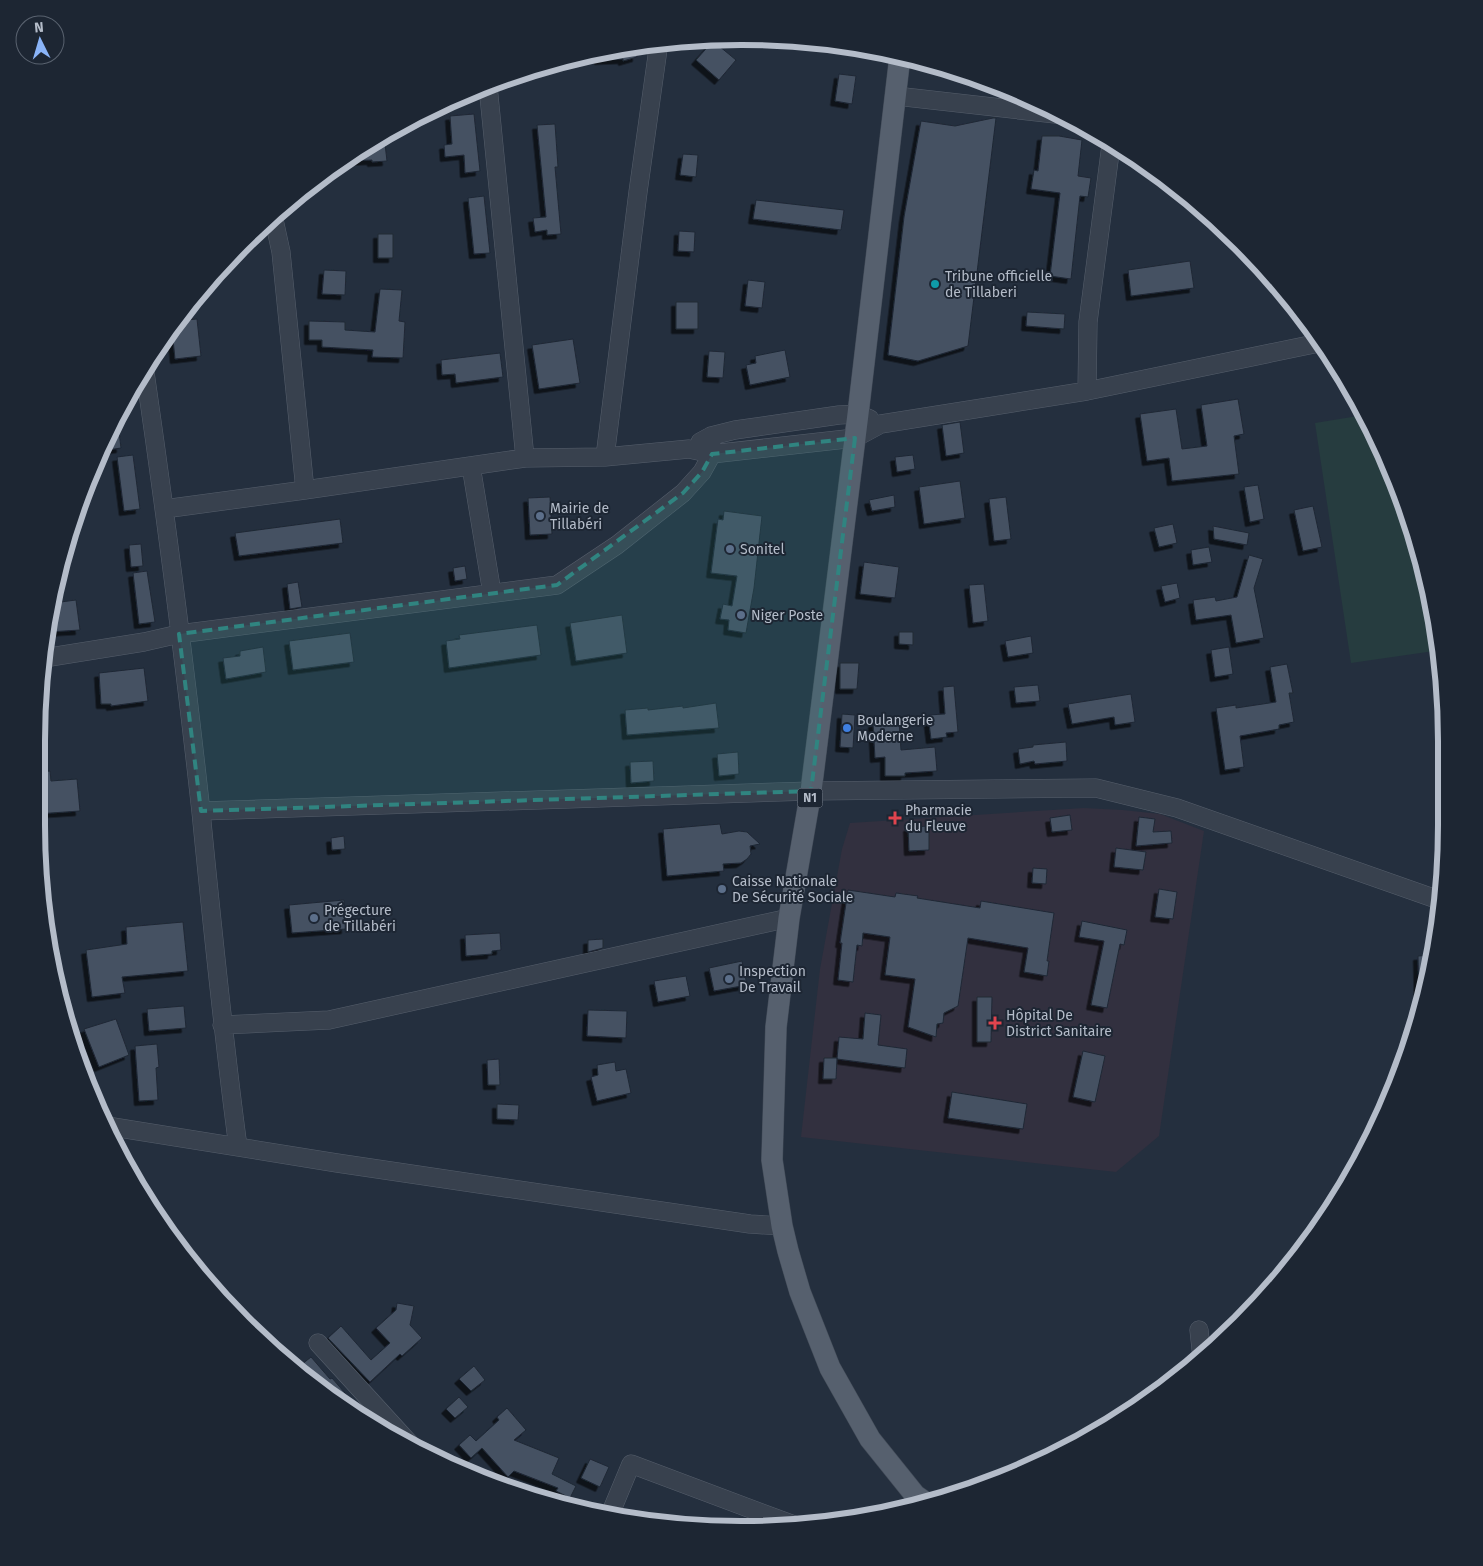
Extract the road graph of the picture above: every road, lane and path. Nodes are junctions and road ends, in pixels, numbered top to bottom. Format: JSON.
{"nodes":[{"id":1,"x":658,"y":50,"type":"edge"},
{"id":2,"x":899,"y":63,"type":"edge"},
{"id":3,"x":489,"y":93,"type":"edge"},
{"id":4,"x":896,"y":96,"type":"junction"},
{"id":5,"x":1039,"y":112,"type":"edge"},
{"id":6,"x":1110,"y":151,"type":"edge"},
{"id":7,"x":275,"y":225,"type":"edge"},
{"id":8,"x":1313,"y":344,"type":"edge"},
{"id":9,"x":145,"y":381,"type":"edge"},
{"id":10,"x":1087,"y":391,"type":"junction"},
{"id":11,"x":858,"y":414,"type":"junction"},
{"id":12,"x":881,"y":424,"type":"junction"},
{"id":13,"x":855,"y":438,"type":"junction"},
{"id":14,"x":711,"y":445,"type":"junction"},
{"id":15,"x":605,"y":457,"type":"junction"},
{"id":16,"x":524,"y":458,"type":"junction"},
{"id":17,"x":472,"y":466,"type":"junction"},
{"id":18,"x":305,"y":490,"type":"junction"},
{"id":19,"x":164,"y":509,"type":"junction"},
{"id":20,"x":492,"y":593,"type":"junction"},
{"id":21,"x":180,"y":634,"type":"junction"},
{"id":22,"x":50,"y":657,"type":"edge"},
{"id":23,"x":811,"y":791,"type":"junction"},
{"id":24,"x":200,"y":811,"type":"junction"},
{"id":25,"x":1434,"y":898,"type":"edge"},
{"id":26,"x":789,"y":918,"type":"junction"},
{"id":27,"x":222,"y":1025,"type":"junction"},
{"id":28,"x":114,"y":1127,"type":"edge"},
{"id":29,"x":238,"y":1147,"type":"junction"},
{"id":30,"x":782,"y":1226,"type":"junction"},
{"id":31,"x":1199,"y":1330,"type":"dead end"},
{"id":32,"x":318,"y":1343,"type":"dead end"},
{"id":33,"x":1201,"y":1348,"type":"edge"},
{"id":34,"x":398,"y":1431,"type":"edge"},
{"id":35,"x":919,"y":1498,"type":"edge"},
{"id":36,"x":612,"y":1509,"type":"edge"},
{"id":37,"x":779,"y":1520,"type":"edge"}],
"edges":[{"from":1,"to":15,"type":"street"},
{"from":2,"to":4,"type":"main road","number":"N1"},
{"from":3,"to":16,"type":"street"},
{"from":4,"to":5,"type":"street"},
{"from":4,"to":11,"type":"main road","number":"N1"},
{"from":6,"to":10,"type":"street"},
{"from":7,"to":18,"type":"street"},
{"from":8,"to":10,"type":"street"},
{"from":9,"to":19,"type":"street"},
{"from":10,"to":12,"type":"street"},
{"from":11,"to":12,"type":"street"},
{"from":11,"to":13,"type":"main road","number":"N1"},
{"from":11,"to":14,"type":"street"},
{"from":12,"to":13,"type":"street"},
{"from":13,"to":14,"type":"street"},
{"from":13,"to":23,"type":"main road","number":"N1"},
{"from":14,"to":15,"type":"street"},
{"from":14,"to":20,"type":"street"},
{"from":15,"to":16,"type":"street"},
{"from":16,"to":17,"type":"street"},
{"from":17,"to":18,"type":"street"},
{"from":17,"to":20,"type":"street"},
{"from":18,"to":19,"type":"street"},
{"from":19,"to":21,"type":"street"},
{"from":20,"to":21,"type":"street"},
{"from":21,"to":22,"type":"street"},
{"from":21,"to":24,"type":"street"},
{"from":23,"to":24,"type":"street"},
{"from":23,"to":25,"type":"street"},
{"from":23,"to":26,"type":"main road","number":"N1"},
{"from":24,"to":27,"type":"street"},
{"from":26,"to":27,"type":"street"},
{"from":26,"to":30,"type":"main road","number":"N1"},
{"from":27,"to":29,"type":"street"},
{"from":28,"to":29,"type":"street"},
{"from":29,"to":30,"type":"street"},
{"from":30,"to":35,"type":"main road","number":"N1"},
{"from":31,"to":33,"type":"street"},
{"from":32,"to":34,"type":"street"},
{"from":36,"to":37,"type":"street"}]}
